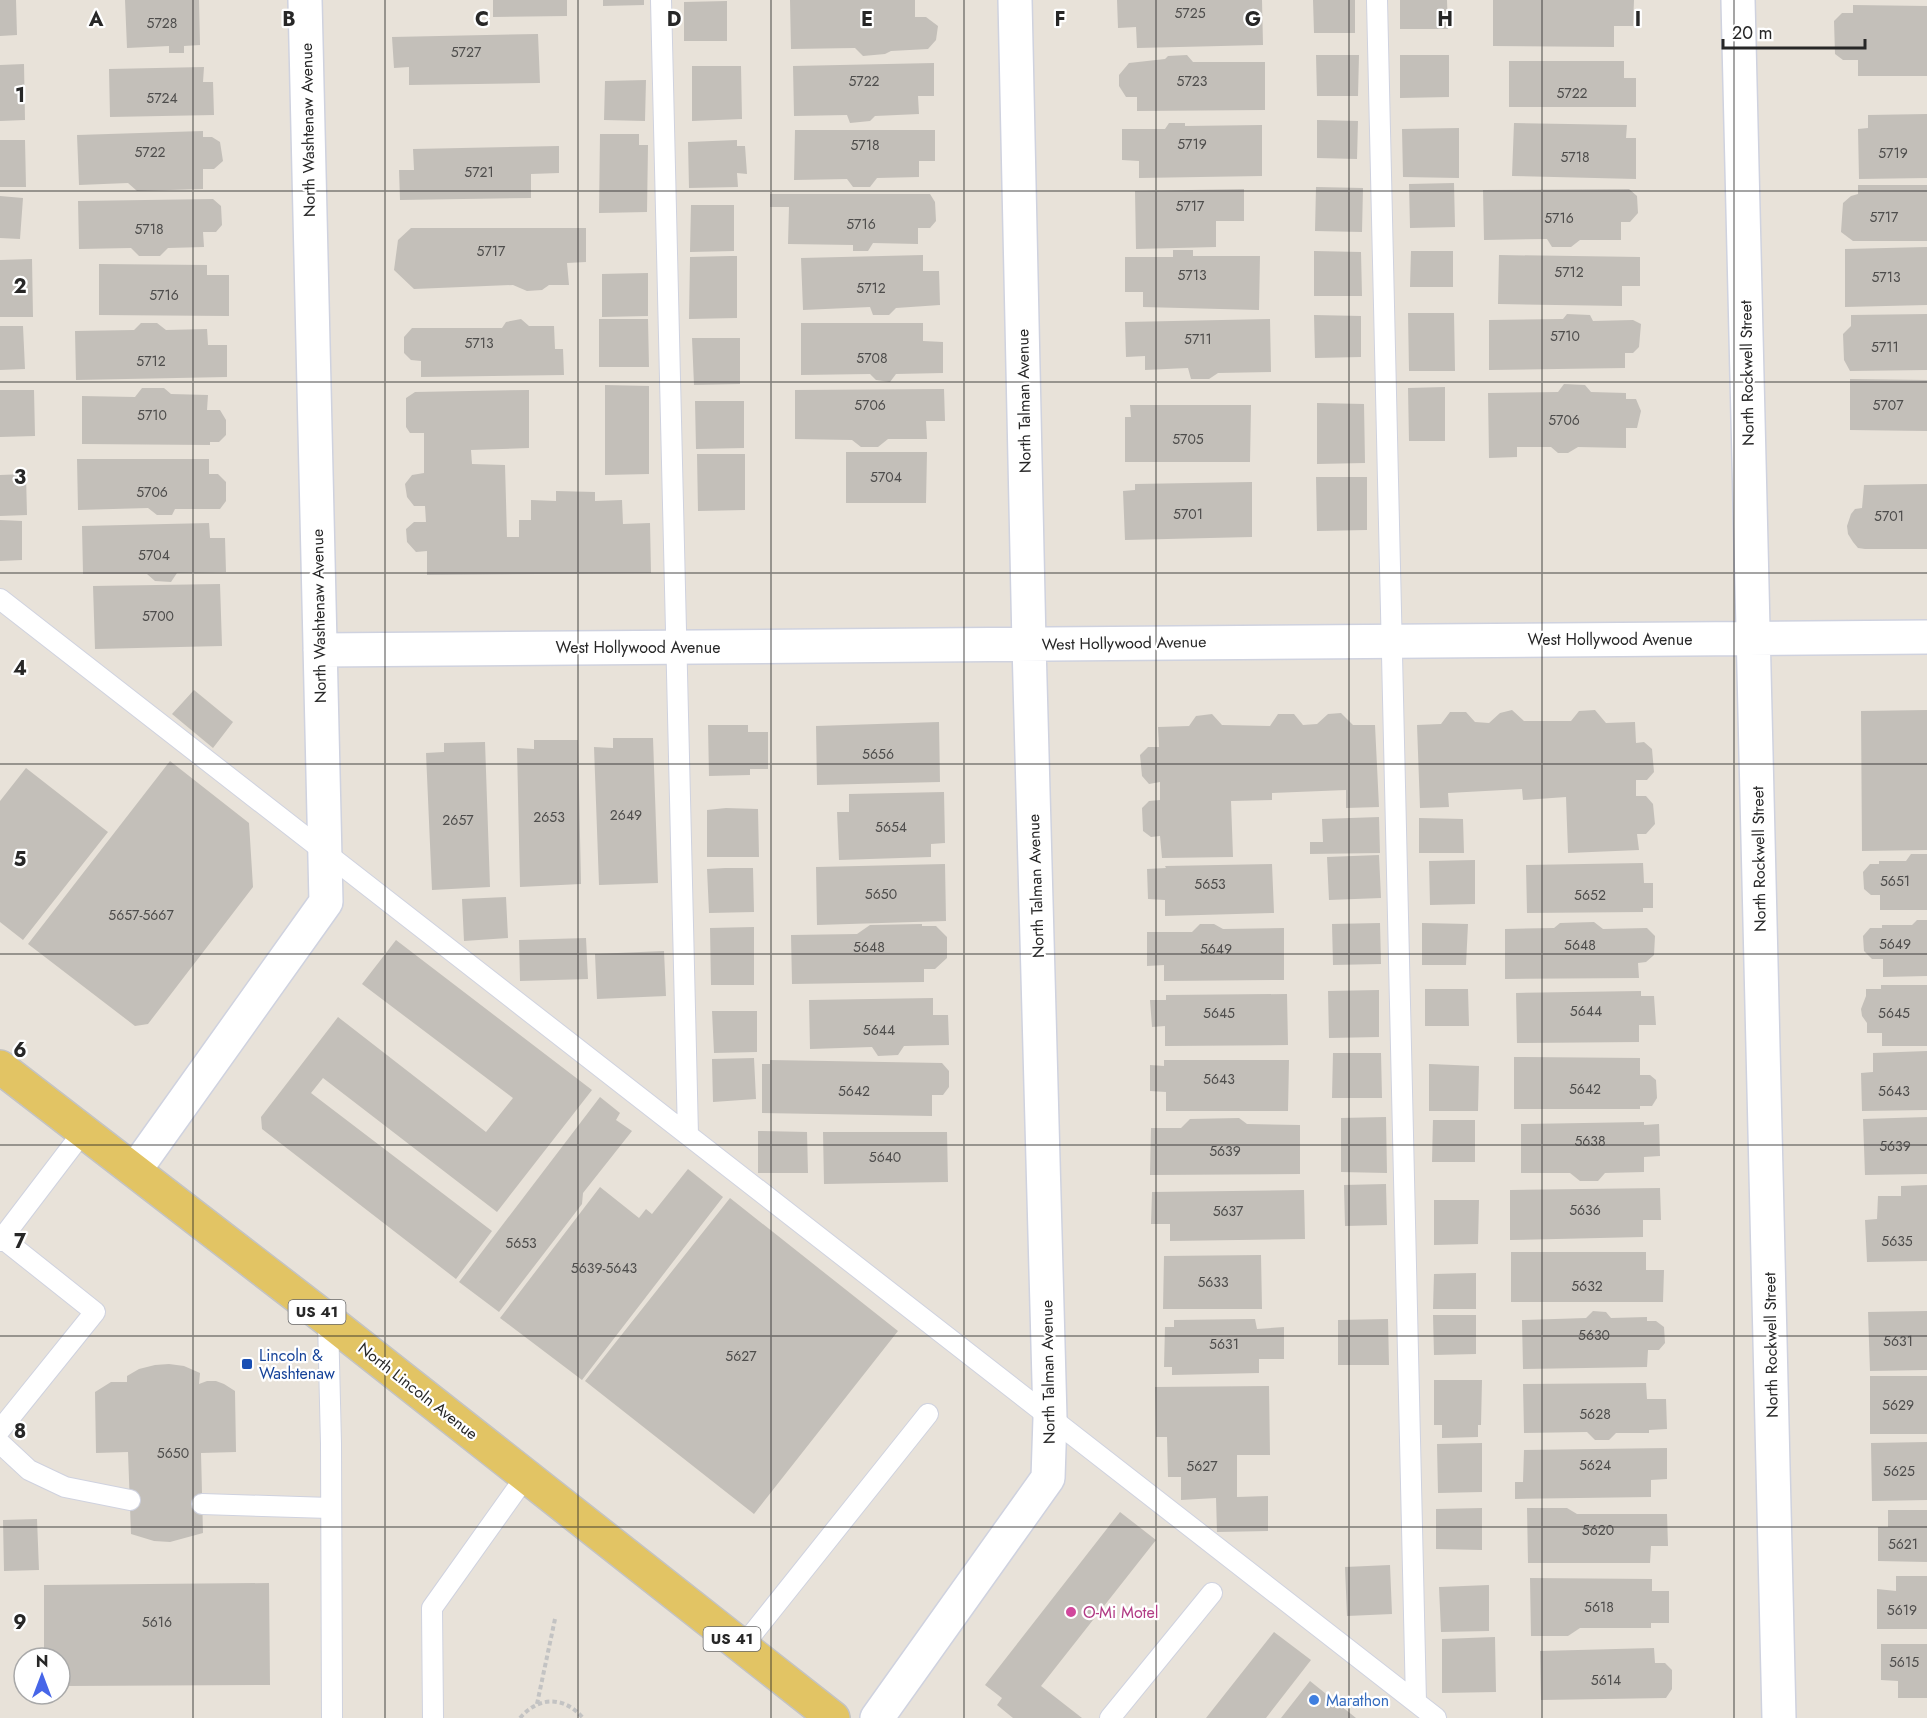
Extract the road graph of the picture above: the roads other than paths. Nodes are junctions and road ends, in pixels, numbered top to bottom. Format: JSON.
{"nodes":[{"id":1,"x":305,"y":0,"type":"edge"},
{"id":2,"x":661,"y":0,"type":"edge"},
{"id":3,"x":1015,"y":0,"type":"edge"},
{"id":4,"x":1377,"y":0,"type":"edge"},
{"id":5,"x":1738,"y":0,"type":"edge"},
{"id":6,"x":0,"y":598,"type":"edge"},
{"id":7,"x":1927,"y":637,"type":"edge"},
{"id":8,"x":1754,"y":639,"type":"junction"},
{"id":9,"x":1392,"y":641,"type":"junction"},
{"id":10,"x":1029,"y":644,"type":"junction"},
{"id":11,"x":676,"y":646,"type":"junction"},
{"id":12,"x":320,"y":650,"type":"junction"},
{"id":13,"x":324,"y":851,"type":"junction"},
{"id":14,"x":0,"y":1067,"type":"edge"},
{"id":15,"x":83,"y":1132,"type":"junction"},
{"id":16,"x":688,"y":1135,"type":"junction"},
{"id":17,"x":135,"y":1170,"type":"junction"},
{"id":18,"x":1,"y":1240,"type":"edge"},
{"id":19,"x":328,"y":1320,"type":"junction"},
{"id":20,"x":928,"y":1414,"type":"dead end"},
{"id":21,"x":1050,"y":1418,"type":"junction"},
{"id":22,"x":0,"y":1430,"type":"edge"},
{"id":23,"x":0,"y":1443,"type":"edge"},
{"id":24,"x":526,"y":1476,"type":"junction"},
{"id":25,"x":130,"y":1500,"type":"dead end"},
{"id":26,"x":202,"y":1504,"type":"dead end"},
{"id":27,"x":330,"y":1508,"type":"junction"},
{"id":28,"x":1212,"y":1593,"type":"dead end"},
{"id":29,"x":742,"y":1647,"type":"junction"},
{"id":30,"x":1416,"y":1702,"type":"junction"},
{"id":31,"x":332,"y":1718,"type":"edge"},
{"id":32,"x":433,"y":1718,"type":"edge"},
{"id":33,"x":833,"y":1718,"type":"edge"},
{"id":34,"x":877,"y":1718,"type":"edge"},
{"id":35,"x":1110,"y":1718,"type":"edge"},
{"id":36,"x":1436,"y":1718,"type":"edge"},
{"id":37,"x":1779,"y":1718,"type":"edge"}],
"edges":[{"from":1,"to":12,"type":"street","name":"North Washtenaw Avenue"},
{"from":2,"to":11,"type":"lane"},
{"from":3,"to":10,"type":"street","name":"North Talman Avenue"},
{"from":4,"to":9,"type":"lane"},
{"from":5,"to":8,"type":"street","name":"North Rockwell Street"},
{"from":6,"to":13,"type":"lane"},
{"from":7,"to":8,"type":"street","name":"West Hollywood Avenue"},
{"from":8,"to":9,"type":"street","name":"West Hollywood Avenue"},
{"from":8,"to":37,"type":"street","name":"North Rockwell Street"},
{"from":9,"to":10,"type":"street","name":"West Hollywood Avenue"},
{"from":9,"to":30,"type":"lane"},
{"from":10,"to":11,"type":"street","name":"West Hollywood Avenue"},
{"from":10,"to":21,"type":"street","name":"North Talman Avenue"},
{"from":11,"to":12,"type":"street","name":"West Hollywood Avenue"},
{"from":11,"to":16,"type":"lane"},
{"from":12,"to":13,"type":"street","name":"North Washtenaw Avenue"},
{"from":13,"to":16,"type":"lane"},
{"from":13,"to":17,"type":"street","name":"North Washtenaw Avenue"},
{"from":14,"to":15,"type":"main road","name":"North Lincoln Avenue","number":"US 41"},
{"from":15,"to":17,"type":"main road","name":"North Lincoln Avenue","number":"US 41"},
{"from":15,"to":18,"type":"lane"},
{"from":16,"to":21,"type":"lane"},
{"from":17,"to":19,"type":"main road","name":"North Lincoln Avenue","number":"US 41"},
{"from":18,"to":22,"type":"lane"},
{"from":19,"to":24,"type":"main road","name":"North Lincoln Avenue","number":"US 41"},
{"from":19,"to":27,"type":"lane"},
{"from":20,"to":29,"type":"lane"},
{"from":21,"to":30,"type":"lane"},
{"from":21,"to":34,"type":"street","name":"North Talman Avenue"},
{"from":23,"to":25,"type":"lane"},
{"from":24,"to":29,"type":"main road","name":"North Lincoln Avenue","number":"US 41"},
{"from":24,"to":32,"type":"lane"},
{"from":26,"to":27,"type":"lane"},
{"from":27,"to":31,"type":"lane"},
{"from":28,"to":35,"type":"lane"},
{"from":29,"to":33,"type":"main road","name":"North Lincoln Avenue","number":"US 41"},
{"from":30,"to":36,"type":"lane"}]}
